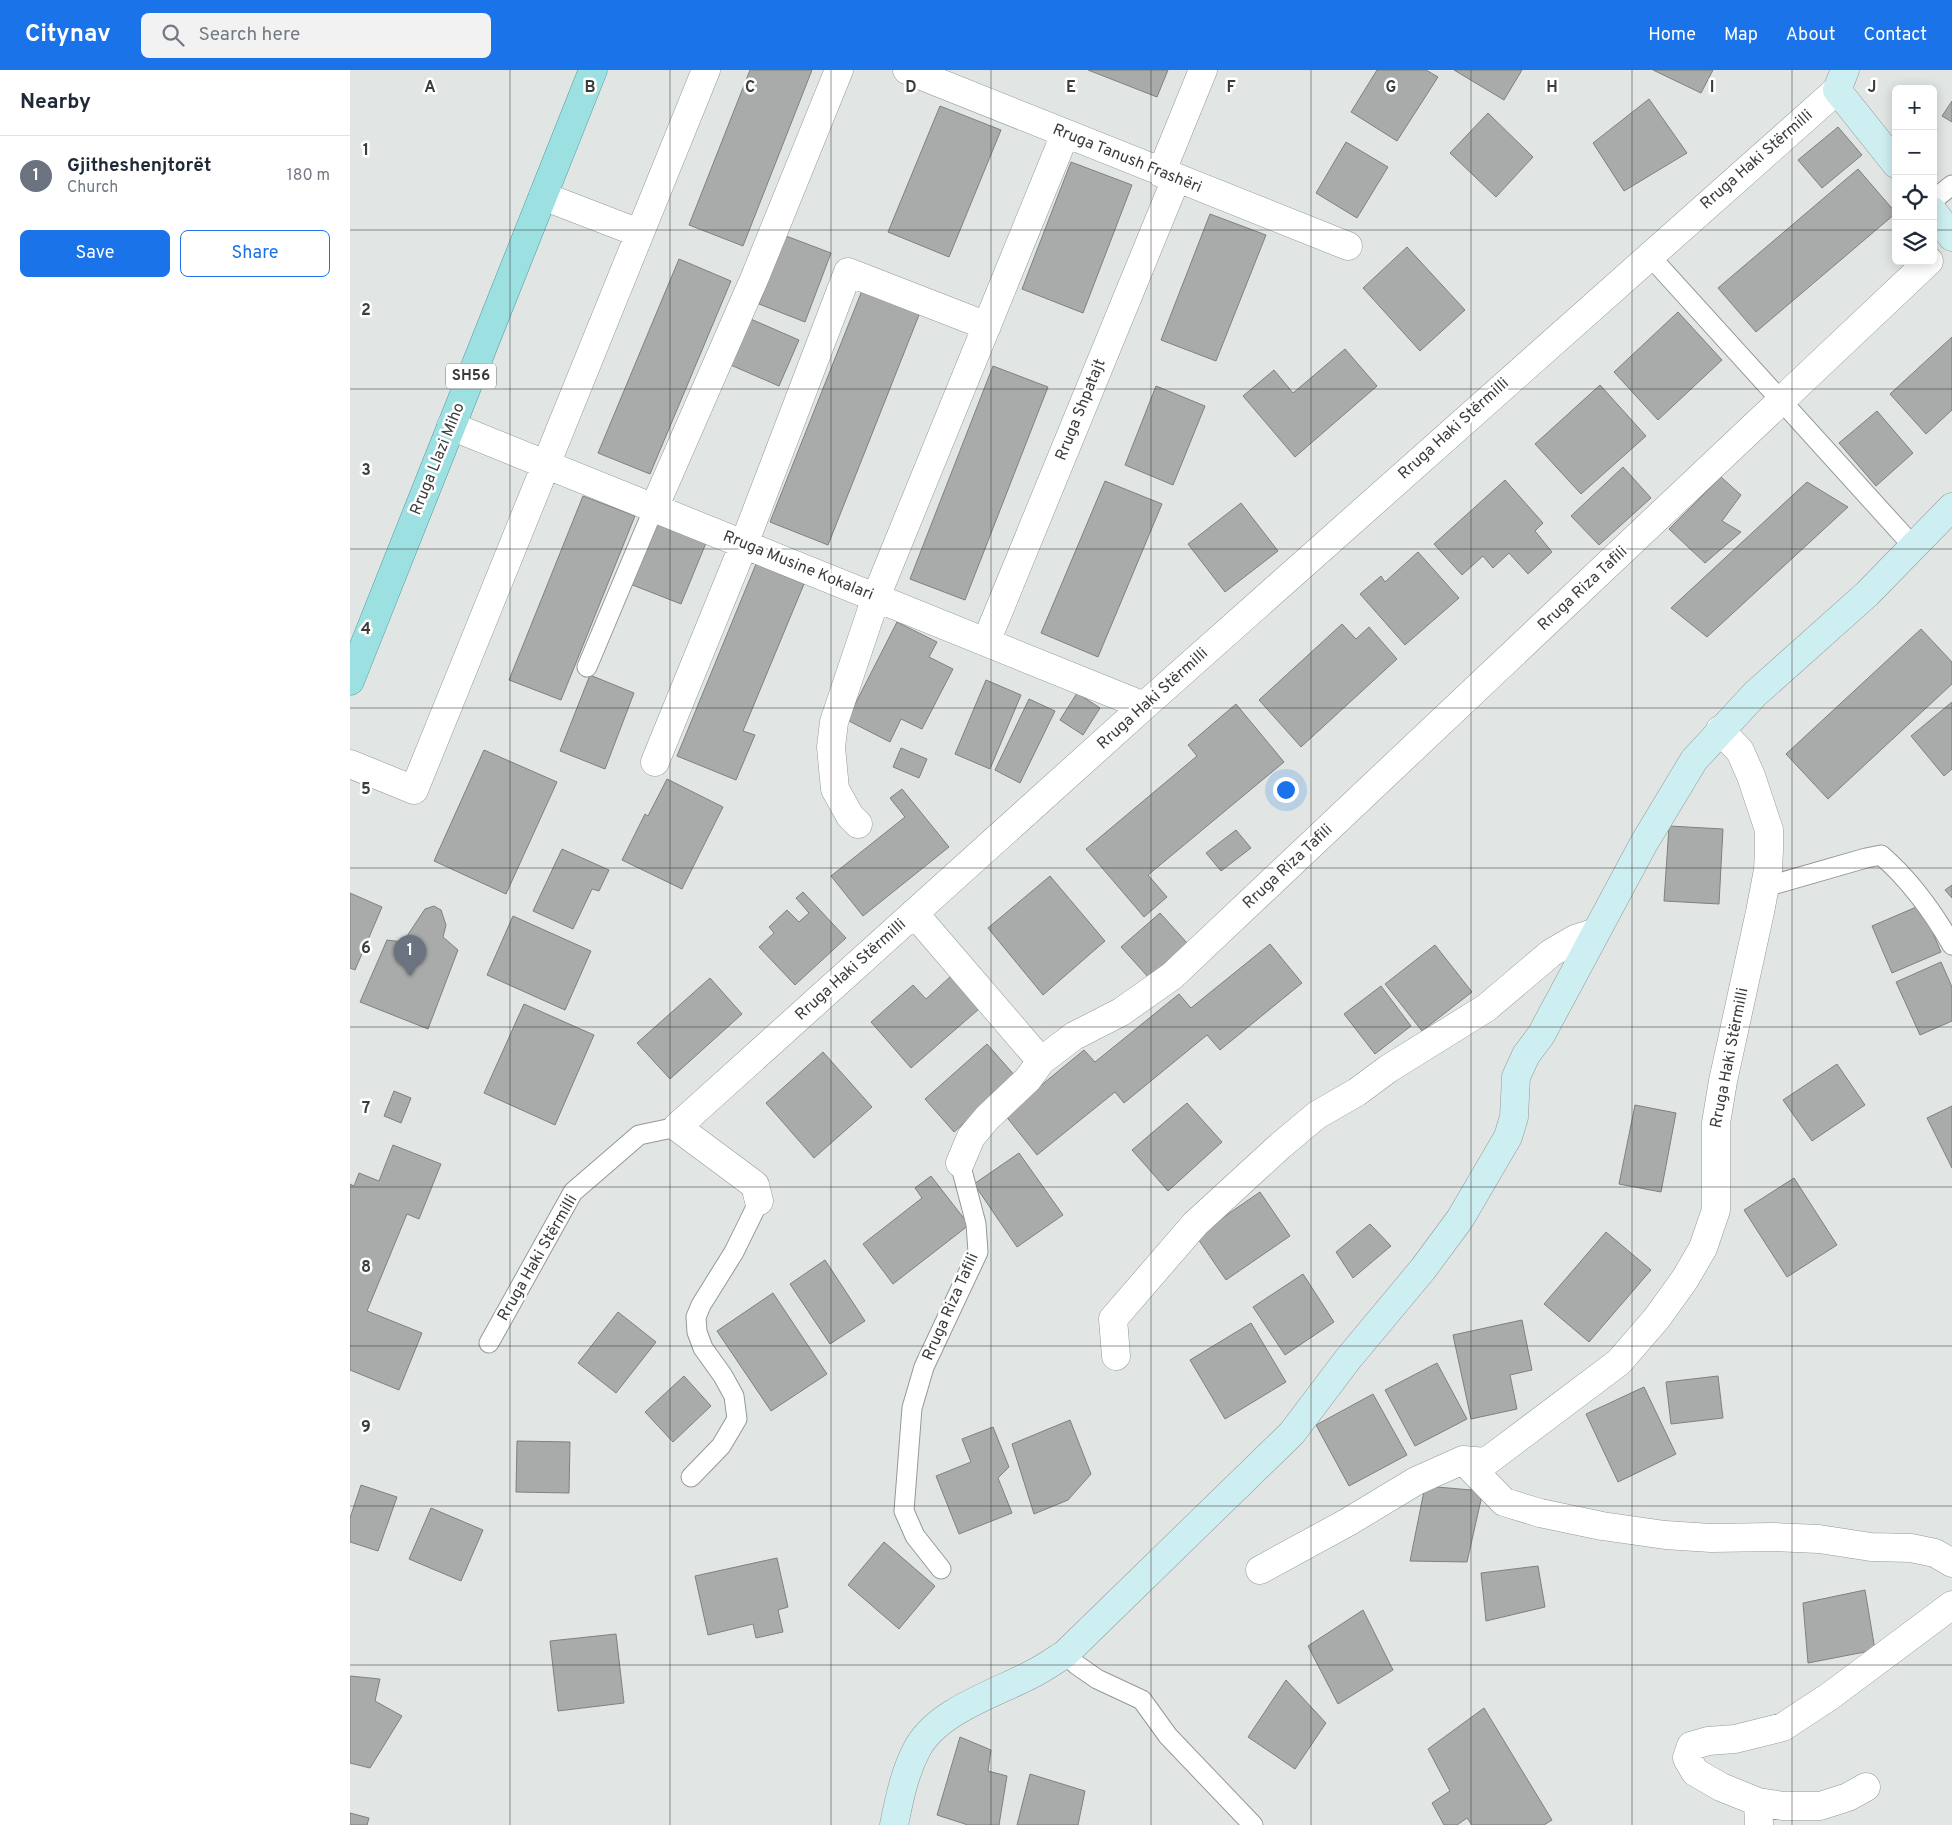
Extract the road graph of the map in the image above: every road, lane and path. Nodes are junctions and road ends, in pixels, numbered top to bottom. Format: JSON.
{"nodes":[{"id":1,"x":593,"y":70,"type":"edge"},
{"id":2,"x":706,"y":70,"type":"edge"},
{"id":3,"x":839,"y":70,"type":"edge"},
{"id":4,"x":907,"y":70,"type":"edge"},
{"id":5,"x":1203,"y":70,"type":"edge"},
{"id":6,"x":1841,"y":80,"type":"edge"},
{"id":7,"x":1064,"y":134,"type":"junction"},
{"id":8,"x":1892,"y":158,"type":"edge"},
{"id":9,"x":1168,"y":176,"type":"junction"},
{"id":10,"x":1952,"y":185,"type":"edge"},
{"id":11,"x":543,"y":196,"type":"junction"},
{"id":12,"x":1937,"y":197,"type":"edge"},
{"id":13,"x":1937,"y":217,"type":"edge"},
{"id":14,"x":640,"y":233,"type":"junction"},
{"id":15,"x":1952,"y":238,"type":"edge"},
{"id":16,"x":1348,"y":246,"type":"dead end"},
{"id":17,"x":1937,"y":253,"type":"edge"},
{"id":18,"x":1649,"y":256,"type":"junction"},
{"id":19,"x":1925,"y":265,"type":"edge"},
{"id":20,"x":987,"y":326,"type":"junction"},
{"id":21,"x":1782,"y":402,"type":"junction"},
{"id":22,"x":451,"y":426,"type":"junction"},
{"id":23,"x":546,"y":463,"type":"junction"},
{"id":24,"x":1952,"y":507,"type":"edge"},
{"id":25,"x":654,"y":508,"type":"junction"},
{"id":26,"x":744,"y":544,"type":"junction"},
{"id":27,"x":1913,"y":546,"type":"junction"},
{"id":28,"x":876,"y":597,"type":"junction"},
{"id":29,"x":986,"y":642,"type":"junction"},
{"id":30,"x":587,"y":667,"type":"dead end"},
{"id":31,"x":350,"y":681,"type":"edge"},
{"id":32,"x":1144,"y":706,"type":"junction"},
{"id":33,"x":1720,"y":730,"type":"junction"},
{"id":34,"x":655,"y":762,"type":"dead end"},
{"id":35,"x":350,"y":764,"type":"edge"},
{"id":36,"x":858,"y":824,"type":"dead end"},
{"id":37,"x":1765,"y":887,"type":"junction"},
{"id":38,"x":914,"y":913,"type":"junction"},
{"id":39,"x":1596,"y":932,"type":"junction"},
{"id":40,"x":1952,"y":945,"type":"edge"},
{"id":41,"x":1041,"y":1061,"type":"junction"},
{"id":42,"x":677,"y":1127,"type":"junction"},
{"id":43,"x":960,"y":1163,"type":"joint"},
{"id":44,"x":759,"y":1201,"type":"joint"},
{"id":45,"x":489,"y":1343,"type":"dead end"},
{"id":46,"x":1116,"y":1356,"type":"dead end"},
{"id":47,"x":1463,"y":1460,"type":"junction"},
{"id":48,"x":691,"y":1477,"type":"dead end"},
{"id":49,"x":1952,"y":1563,"type":"edge"},
{"id":50,"x":941,"y":1569,"type":"dead end"},
{"id":51,"x":1260,"y":1570,"type":"dead end"},
{"id":52,"x":1952,"y":1605,"type":"edge"},
{"id":53,"x":1065,"y":1654,"type":"junction"},
{"id":54,"x":1866,"y":1787,"type":"dead end"},
{"id":55,"x":1758,"y":1813,"type":"edge"},
{"id":56,"x":894,"y":1825,"type":"edge"},
{"id":57,"x":1253,"y":1825,"type":"edge"}],
"edges":[{"from":1,"to":11,"type":"main road","name":"Rruga Llazi Miho","number":"SH56"},
{"from":2,"to":14,"type":"street"},
{"from":3,"to":25,"type":"street"},
{"from":4,"to":7,"type":"street","name":"Rruga Tanush Frashëri"},
{"from":5,"to":9,"type":"street","name":"Rruga Shpatajt"},
{"from":6,"to":8,"type":"street"},
{"from":6,"to":18,"type":"street","name":"Rruga Haki Stërmilli"},
{"from":7,"to":9,"type":"street","name":"Rruga Tanush Frashëri"},
{"from":7,"to":20,"type":"street"},
{"from":9,"to":16,"type":"street","name":"Rruga Tanush Frashëri"},
{"from":9,"to":29,"type":"street","name":"Rruga Shpatajt"},
{"from":10,"to":12,"type":"lane"},
{"from":11,"to":14,"type":"street"},
{"from":11,"to":22,"type":"main road","name":"Rruga Llazi Miho","number":"SH56"},
{"from":13,"to":15,"type":"street"},
{"from":14,"to":23,"type":"street"},
{"from":15,"to":17,"type":"street"},
{"from":18,"to":21,"type":"lane"},
{"from":18,"to":32,"type":"street","name":"Rruga Haki Stërmilli"},
{"from":19,"to":21,"type":"street","name":"Rruga Riza Tafili"},
{"from":20,"to":26,"type":"street"},
{"from":20,"to":28,"type":"street"},
{"from":21,"to":27,"type":"lane"},
{"from":21,"to":41,"type":"street","name":"Rruga Riza Tafili"},
{"from":22,"to":23,"type":"street","name":"Rruga Musine Kokalari"},
{"from":22,"to":31,"type":"main road","name":"Rruga Llazi Miho","number":"SH56"},
{"from":23,"to":25,"type":"street","name":"Rruga Musine Kokalari"},
{"from":23,"to":35,"type":"street"},
{"from":24,"to":27,"type":"street"},
{"from":25,"to":26,"type":"street","name":"Rruga Musine Kokalari"},
{"from":25,"to":30,"type":"lane"},
{"from":26,"to":28,"type":"street","name":"Rruga Musine Kokalari"},
{"from":26,"to":34,"type":"street"},
{"from":27,"to":33,"type":"street"},
{"from":28,"to":29,"type":"street","name":"Rruga Musine Kokalari"},
{"from":28,"to":36,"type":"street"},
{"from":29,"to":32,"type":"street","name":"Rruga Musine Kokalari"},
{"from":32,"to":38,"type":"street","name":"Rruga Haki Stërmilli"},
{"from":33,"to":37,"type":"street","name":"Rruga Haki Stërmilli"},
{"from":33,"to":39,"type":"street"},
{"from":37,"to":40,"type":"lane"},
{"from":37,"to":47,"type":"street","name":"Rruga Haki Stërmilli"},
{"from":38,"to":41,"type":"street"},
{"from":38,"to":42,"type":"street","name":"Rruga Haki Stërmilli"},
{"from":39,"to":46,"type":"street"},
{"from":39,"to":53,"type":"street"},
{"from":41,"to":43,"type":"street","name":"Rruga Riza Tafili"},
{"from":42,"to":44,"type":"street"},
{"from":42,"to":45,"type":"lane","name":"Rruga Haki Stërmilli"},
{"from":43,"to":50,"type":"lane","name":"Rruga Riza Tafili"},
{"from":44,"to":48,"type":"lane"},
{"from":47,"to":49,"type":"street"},
{"from":47,"to":51,"type":"street"},
{"from":52,"to":55,"type":"street"},
{"from":53,"to":56,"type":"street"},
{"from":53,"to":57,"type":"lane"},
{"from":54,"to":55,"type":"street"}]}
